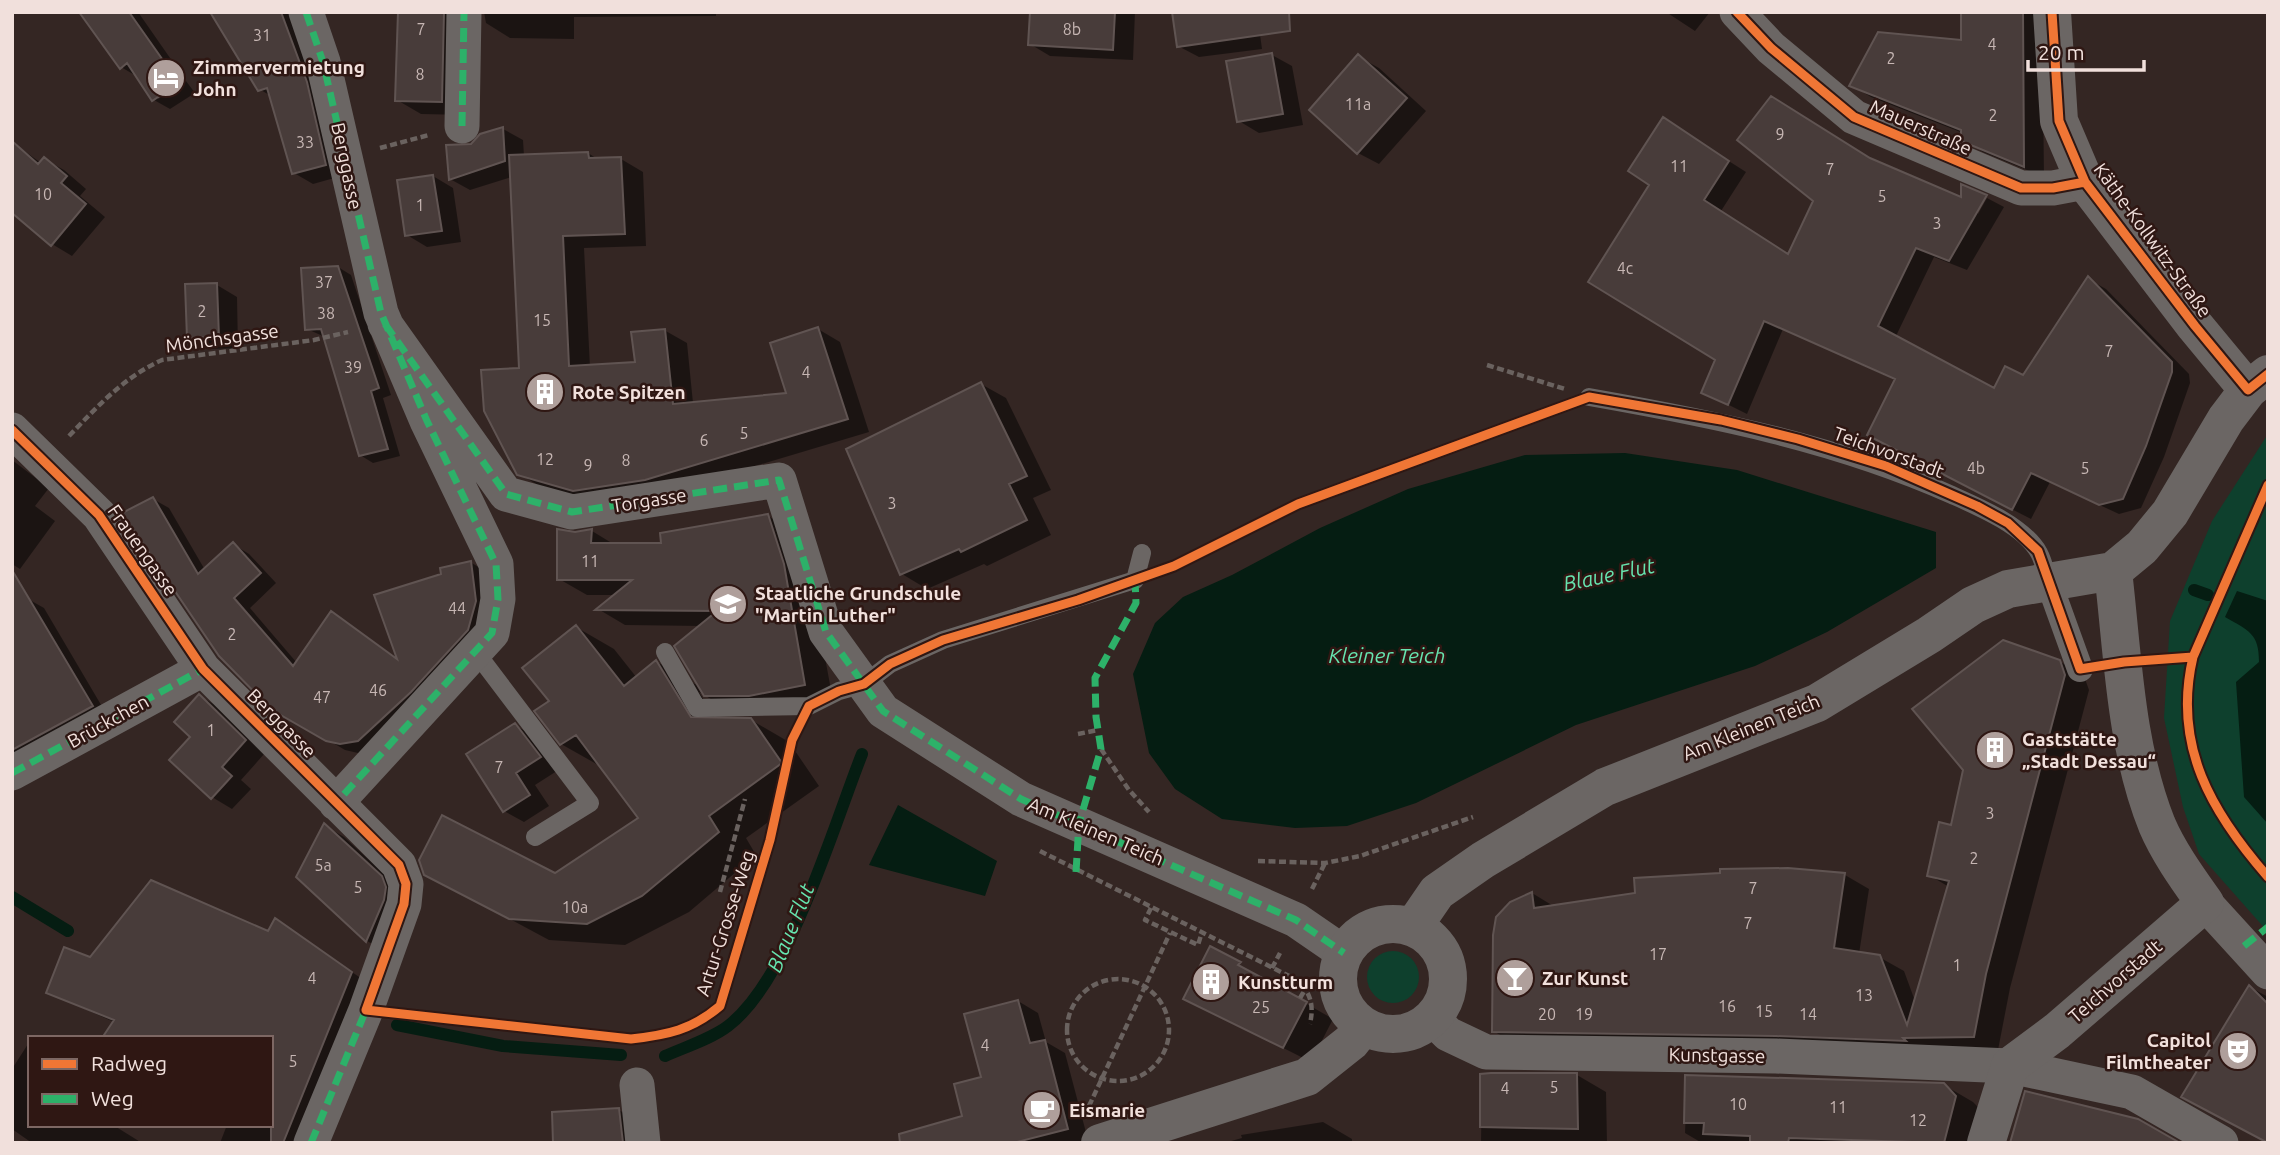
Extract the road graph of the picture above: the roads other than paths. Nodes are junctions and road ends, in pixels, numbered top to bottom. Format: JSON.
{"nodes":[{"id":1,"x":306,"y":12,"type":"edge"},
{"id":2,"x":464,"y":12,"type":"edge"},
{"id":3,"x":1737,"y":12,"type":"edge"},
{"id":4,"x":2052,"y":12,"type":"edge"},
{"id":5,"x":462,"y":126,"type":"road end"},
{"id":6,"x":2085,"y":182,"type":"junction"},
{"id":7,"x":385,"y":324,"type":"junction"},
{"id":8,"x":2258,"y":382,"type":"edge"},
{"id":9,"x":1589,"y":397,"type":"road end"},
{"id":10,"x":12,"y":430,"type":"edge"},
{"id":11,"x":1142,"y":553,"type":"dead end"},
{"id":12,"x":2112,"y":571,"type":"junction"},
{"id":13,"x":2049,"y":583,"type":"junction"},
{"id":14,"x":475,"y":651,"type":"junction"},
{"id":15,"x":665,"y":652,"type":"dead end"},
{"id":16,"x":203,"y":669,"type":"junction"},
{"id":17,"x":2080,"y":669,"type":"dead end"},
{"id":18,"x":864,"y":684,"type":"junction"},
{"id":19,"x":12,"y":773,"type":"edge"},
{"id":20,"x":337,"y":803,"type":"junction"},
{"id":21,"x":535,"y":837,"type":"dead end"},
{"id":22,"x":2205,"y":903,"type":"junction"},
{"id":23,"x":1413,"y":927,"type":"junction"},
{"id":24,"x":1345,"y":953,"type":"junction"},
{"id":25,"x":2268,"y":972,"type":"edge"},
{"id":26,"x":1433,"y":1019,"type":"junction"},
{"id":27,"x":1362,"y":1028,"type":"junction"},
{"id":28,"x":2010,"y":1066,"type":"junction"},
{"id":29,"x":638,"y":1086,"type":"dead end"},
{"id":30,"x":1093,"y":1129,"type":"edge"},
{"id":31,"x":311,"y":1143,"type":"edge"},
{"id":32,"x":643,"y":1143,"type":"edge"},
{"id":33,"x":1986,"y":1143,"type":"edge"},
{"id":34,"x":2221,"y":1143,"type":"edge"}],
"edges":[{"from":1,"to":7,"type":"street","name":"Berggasse"},
{"from":2,"to":5,"type":"street"},
{"from":3,"to":6,"type":"street","name":"Mauerstraße"},
{"from":4,"to":6,"type":"street","name":"Käthe-Kollwitz-Straße"},
{"from":6,"to":8,"type":"street","name":"Käthe-Kollwitz-Straße"},
{"from":7,"to":14,"type":"street","name":"Berggasse"},
{"from":7,"to":18,"type":"street","name":"Torgasse"},
{"from":8,"to":12,"type":"street"},
{"from":9,"to":13,"type":"lane","name":"Teichvorstadt"},
{"from":10,"to":16,"type":"street","name":"Frauengasse"},
{"from":11,"to":18,"type":"lane"},
{"from":12,"to":13,"type":"street","name":"Am Kleinen Teich"},
{"from":12,"to":22,"type":"street"},
{"from":13,"to":17,"type":"street","name":"Teichvorstadt"},
{"from":13,"to":23,"type":"street","name":"Am Kleinen Teich"},
{"from":14,"to":20,"type":"street","name":"Berggasse"},
{"from":14,"to":21,"type":"lane"},
{"from":15,"to":18,"type":"lane"},
{"from":16,"to":19,"type":"street","name":"Brückchen"},
{"from":16,"to":20,"type":"street","name":"Berggasse"},
{"from":18,"to":24,"type":"street","name":"Am Kleinen Teich"},
{"from":20,"to":31,"type":"street"},
{"from":22,"to":25,"type":"street"},
{"from":22,"to":28,"type":"street","name":"Teichvorstadt"},
{"from":23,"to":24,"type":"street"},
{"from":23,"to":26,"type":"street"},
{"from":24,"to":27,"type":"street"},
{"from":26,"to":27,"type":"street"},
{"from":26,"to":28,"type":"street","name":"Kunstgasse"},
{"from":27,"to":30,"type":"street"},
{"from":28,"to":33,"type":"street"},
{"from":28,"to":34,"type":"street","name":"Kunstgasse"},
{"from":29,"to":32,"type":"street"}]}
